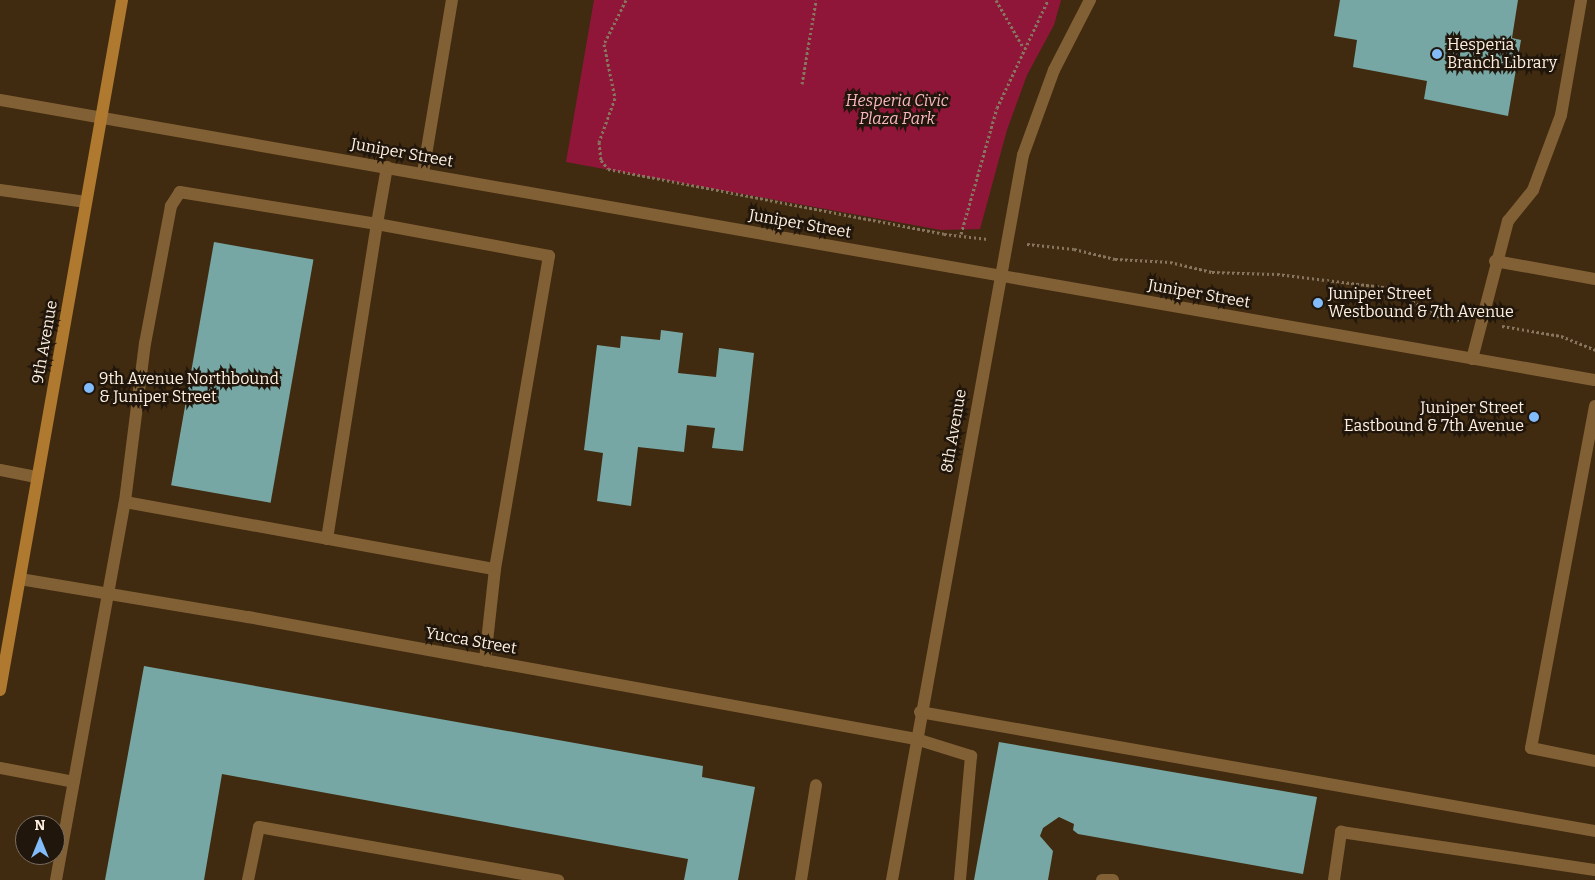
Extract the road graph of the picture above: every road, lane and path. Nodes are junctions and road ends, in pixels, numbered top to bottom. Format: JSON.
{"nodes":[{"id":1,"x":122,"y":0,"type":"edge"},
{"id":2,"x":452,"y":0,"type":"edge"},
{"id":3,"x":816,"y":0,"type":"edge"},
{"id":4,"x":996,"y":0,"type":"edge"},
{"id":5,"x":1048,"y":0,"type":"edge"},
{"id":6,"x":1090,"y":0,"type":"edge"},
{"id":7,"x":1581,"y":0,"type":"edge"},
{"id":8,"x":1023,"y":47,"type":"junction"},
{"id":9,"x":802,"y":84,"type":"dead end"},
{"id":10,"x":0,"y":100,"type":"edge"},
{"id":11,"x":101,"y":117,"type":"junction"},
{"id":12,"x":387,"y":167,"type":"junction"},
{"id":13,"x":423,"y":173,"type":"junction"},
{"id":14,"x":0,"y":190,"type":"edge"},
{"id":15,"x":86,"y":202,"type":"junction"},
{"id":16,"x":377,"y":224,"type":"junction"},
{"id":17,"x":961,"y":234,"type":"dead end"},
{"id":18,"x":1495,"y":261,"type":"junction"},
{"id":19,"x":999,"y":275,"type":"junction"},
{"id":20,"x":1595,"y":279,"type":"edge"},
{"id":21,"x":1472,"y":359,"type":"junction"},
{"id":22,"x":1595,"y":380,"type":"edge"},
{"id":23,"x":1595,"y":406,"type":"edge"},
{"id":24,"x":0,"y":470,"type":"edge"},
{"id":25,"x":38,"y":477,"type":"junction"},
{"id":26,"x":125,"y":502,"type":"junction"},
{"id":27,"x":326,"y":539,"type":"junction"},
{"id":28,"x":495,"y":569,"type":"junction"},
{"id":29,"x":20,"y":579,"type":"junction"},
{"id":30,"x":108,"y":594,"type":"junction"},
{"id":31,"x":485,"y":660,"type":"junction"},
{"id":32,"x":2,"y":663,"type":"edge"},
{"id":33,"x":0,"y":690,"type":"edge"},
{"id":34,"x":920,"y":712,"type":"junction"},
{"id":35,"x":916,"y":739,"type":"junction"},
{"id":36,"x":1595,"y":761,"type":"edge"},
{"id":37,"x":0,"y":768,"type":"edge"},
{"id":38,"x":74,"y":782,"type":"junction"},
{"id":39,"x":816,"y":785,"type":"dead end"},
{"id":40,"x":1595,"y":831,"type":"edge"},
{"id":41,"x":1595,"y":870,"type":"edge"},
{"id":42,"x":516,"y":876,"type":"edge"},
{"id":43,"x":56,"y":880,"type":"edge"},
{"id":44,"x":248,"y":880,"type":"edge"},
{"id":45,"x":558,"y":880,"type":"edge"},
{"id":46,"x":801,"y":880,"type":"edge"},
{"id":47,"x":892,"y":880,"type":"edge"},
{"id":48,"x":960,"y":880,"type":"edge"},
{"id":49,"x":1102,"y":880,"type":"edge"},
{"id":50,"x":1113,"y":880,"type":"edge"},
{"id":51,"x":1334,"y":880,"type":"edge"}],
"edges":[{"from":1,"to":11,"type":"street","name":"9th Avenue"},
{"from":2,"to":13,"type":"street"},
{"from":3,"to":9,"type":"path"},
{"from":4,"to":8,"type":"path"},
{"from":5,"to":8,"type":"path"},
{"from":6,"to":19,"type":"street","name":"8th Avenue"},
{"from":7,"to":18,"type":"street"},
{"from":8,"to":17,"type":"path"},
{"from":10,"to":11,"type":"street","name":"Juniper Street"},
{"from":11,"to":12,"type":"street","name":"Juniper Street"},
{"from":11,"to":15,"type":"street","name":"9th Avenue"},
{"from":12,"to":13,"type":"street","name":"Juniper Street"},
{"from":12,"to":16,"type":"street"},
{"from":13,"to":19,"type":"street","name":"Juniper Street"},
{"from":14,"to":15,"type":"street"},
{"from":15,"to":25,"type":"street","name":"9th Avenue"},
{"from":16,"to":26,"type":"street"},
{"from":16,"to":27,"type":"street"},
{"from":16,"to":28,"type":"street"},
{"from":18,"to":20,"type":"street"},
{"from":18,"to":21,"type":"street"},
{"from":19,"to":21,"type":"street","name":"Juniper Street"},
{"from":19,"to":34,"type":"street","name":"8th Avenue"},
{"from":21,"to":22,"type":"street","name":"Juniper Street"},
{"from":23,"to":36,"type":"street"},
{"from":24,"to":25,"type":"street"},
{"from":25,"to":29,"type":"street","name":"9th Avenue"},
{"from":26,"to":27,"type":"street"},
{"from":26,"to":30,"type":"street"},
{"from":27,"to":28,"type":"street"},
{"from":28,"to":31,"type":"street"},
{"from":29,"to":30,"type":"street","name":"Yucca Street"},
{"from":29,"to":32,"type":"street","name":"9th Avenue"},
{"from":30,"to":31,"type":"street","name":"Yucca Street"},
{"from":30,"to":38,"type":"street"},
{"from":31,"to":35,"type":"street","name":"Yucca Street"},
{"from":32,"to":33,"type":"street","name":"9th Avenue"},
{"from":34,"to":35,"type":"street","name":"8th Avenue"},
{"from":34,"to":40,"type":"street"},
{"from":35,"to":47,"type":"street","name":"8th Avenue"},
{"from":35,"to":48,"type":"street","name":"Yucca Street"},
{"from":37,"to":38,"type":"street"},
{"from":38,"to":43,"type":"street"},
{"from":39,"to":46,"type":"street"},
{"from":41,"to":51,"type":"street"},
{"from":42,"to":44,"type":"street"},
{"from":42,"to":45,"type":"street"},
{"from":49,"to":50,"type":"street"}]}
